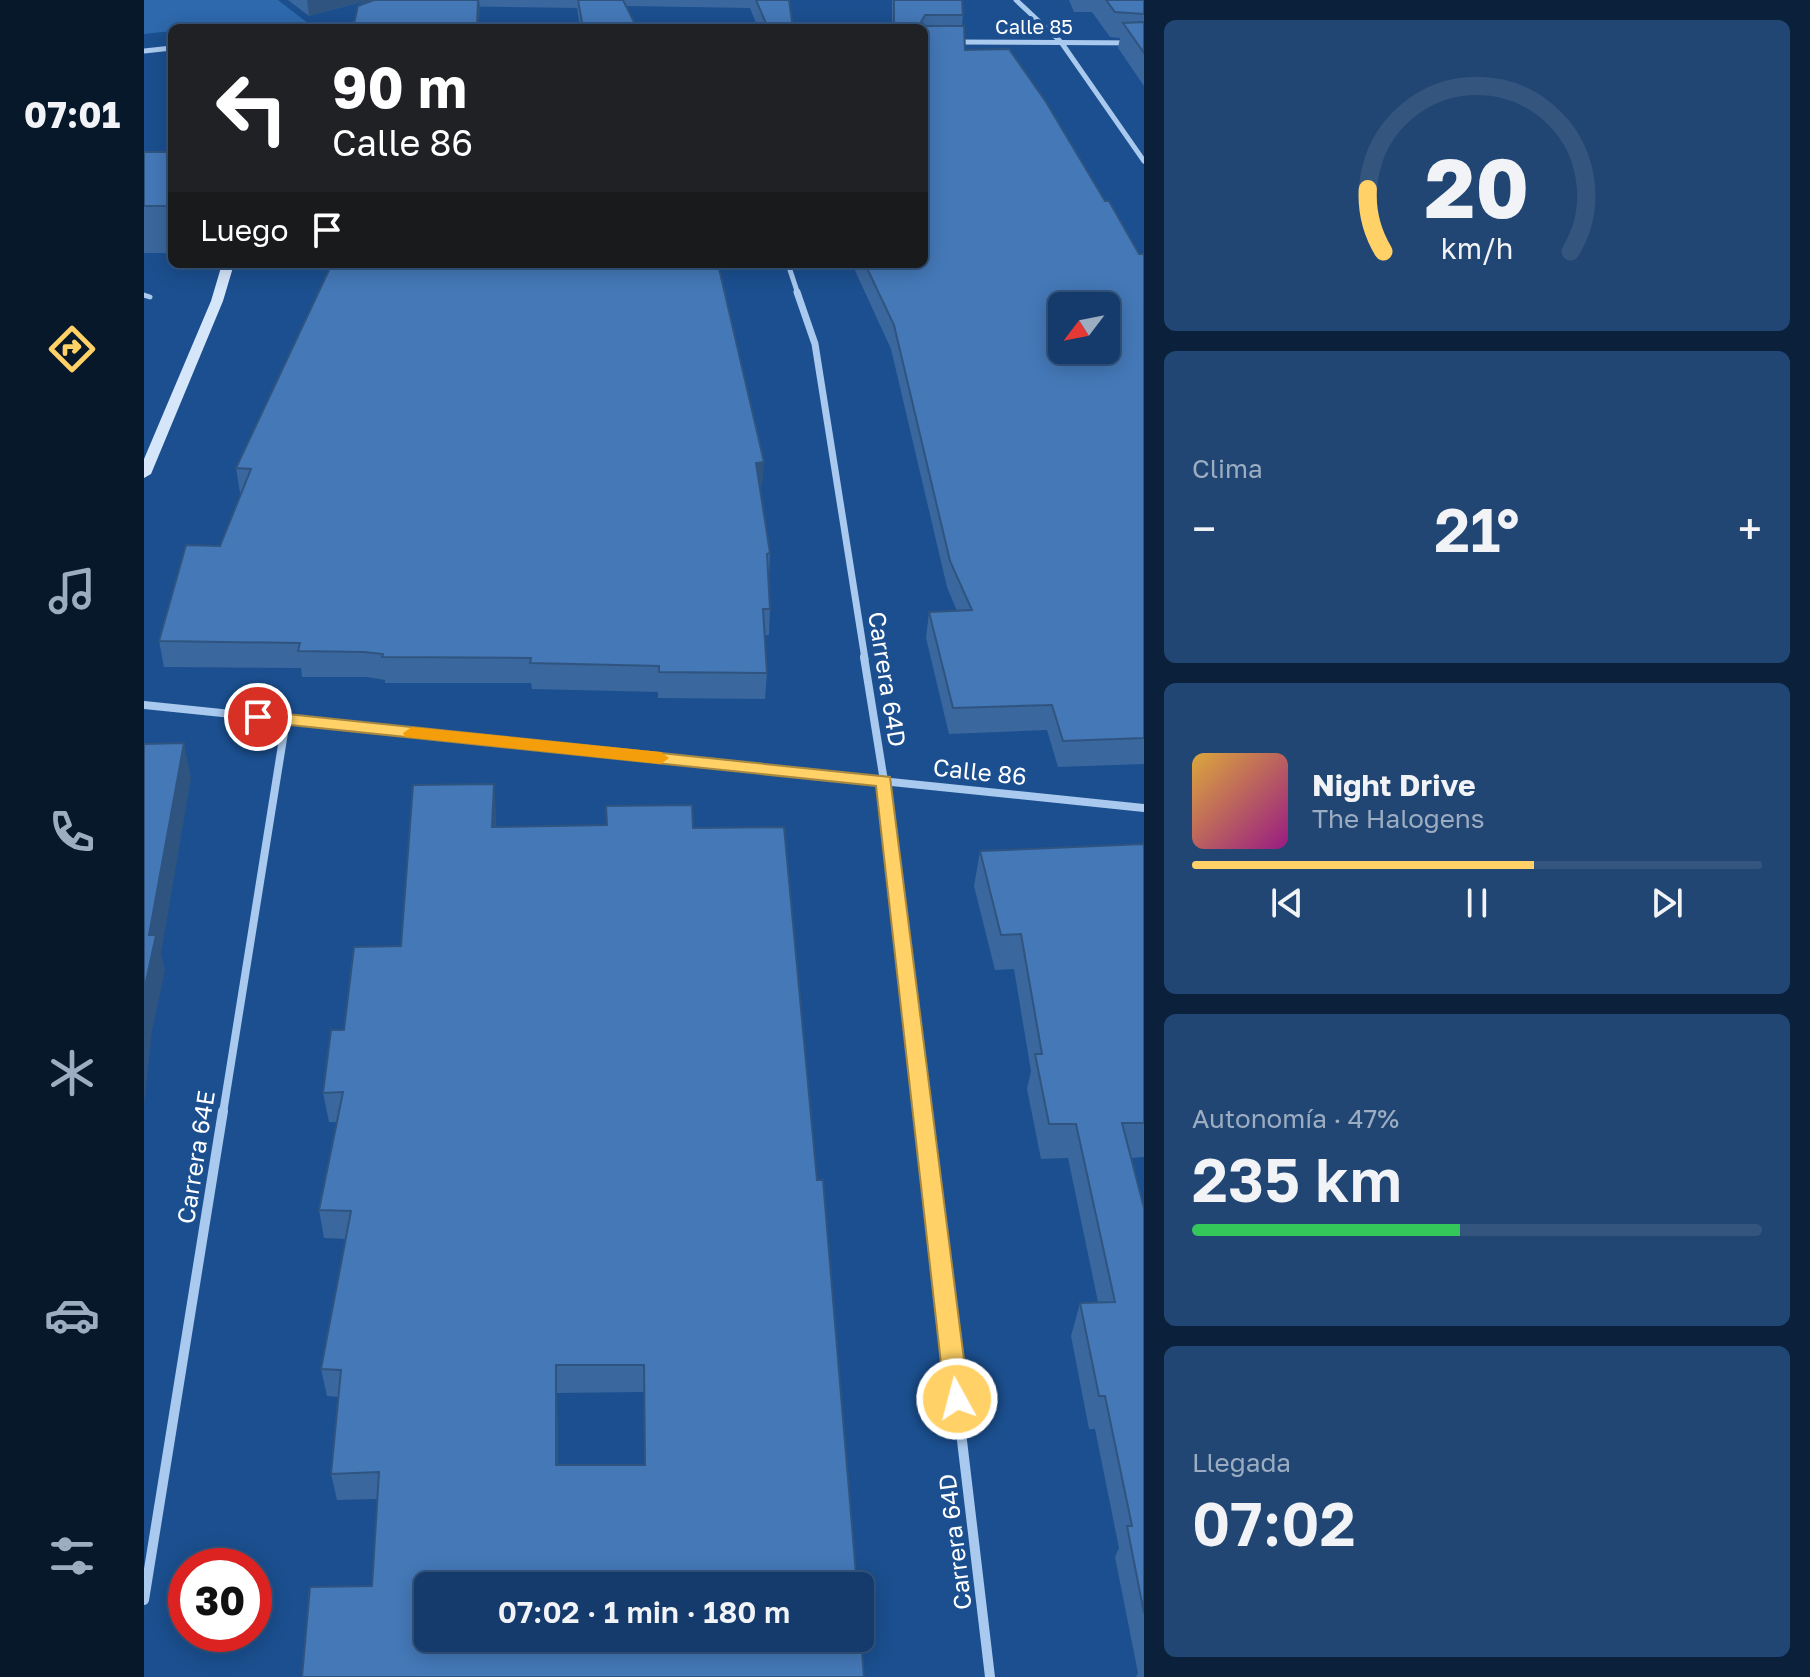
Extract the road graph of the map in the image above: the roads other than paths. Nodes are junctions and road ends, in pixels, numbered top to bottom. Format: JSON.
{"nodes":[{"id":1,"x":1016,"y":0,"type":"edge"},
{"id":2,"x":380,"y":14,"type":"edge"},
{"id":3,"x":354,"y":24,"type":"edge"},
{"id":4,"x":954,"y":42,"type":"edge"},
{"id":5,"x":1061,"y":42,"type":"junction"},
{"id":6,"x":1144,"y":43,"type":"edge"},
{"id":7,"x":168,"y":48,"type":"edge"},
{"id":8,"x":144,"y":51,"type":"edge"},
{"id":9,"x":1144,"y":161,"type":"edge"},
{"id":10,"x":227,"y":268,"type":"edge"},
{"id":11,"x":789,"y":268,"type":"edge"},
{"id":12,"x":144,"y":474,"type":"edge"},
{"id":13,"x":144,"y":705,"type":"edge"},
{"id":14,"x":286,"y":720,"type":"junction"},
{"id":15,"x":884,"y":781,"type":"junction"},
{"id":16,"x":1144,"y":808,"type":"edge"},
{"id":17,"x":144,"y":1600,"type":"edge"},
{"id":18,"x":990,"y":1677,"type":"edge"}],
"edges":[{"from":1,"to":5,"type":"street"},
{"from":2,"to":3,"type":"street"},
{"from":4,"to":5,"type":"street","name":"Calle 85"},
{"from":5,"to":6,"type":"street","name":"Calle 85"},
{"from":5,"to":9,"type":"street"},
{"from":7,"to":8,"type":"street"},
{"from":10,"to":12,"type":"street"},
{"from":11,"to":15,"type":"street","name":"Carrera 64D"},
{"from":13,"to":14,"type":"street","name":"Calle 86"},
{"from":14,"to":15,"type":"street","name":"Calle 86"},
{"from":14,"to":17,"type":"street","name":"Carrera 64E"},
{"from":15,"to":16,"type":"street","name":"Calle 86"},
{"from":15,"to":18,"type":"street","name":"Carrera 64D"}]}
